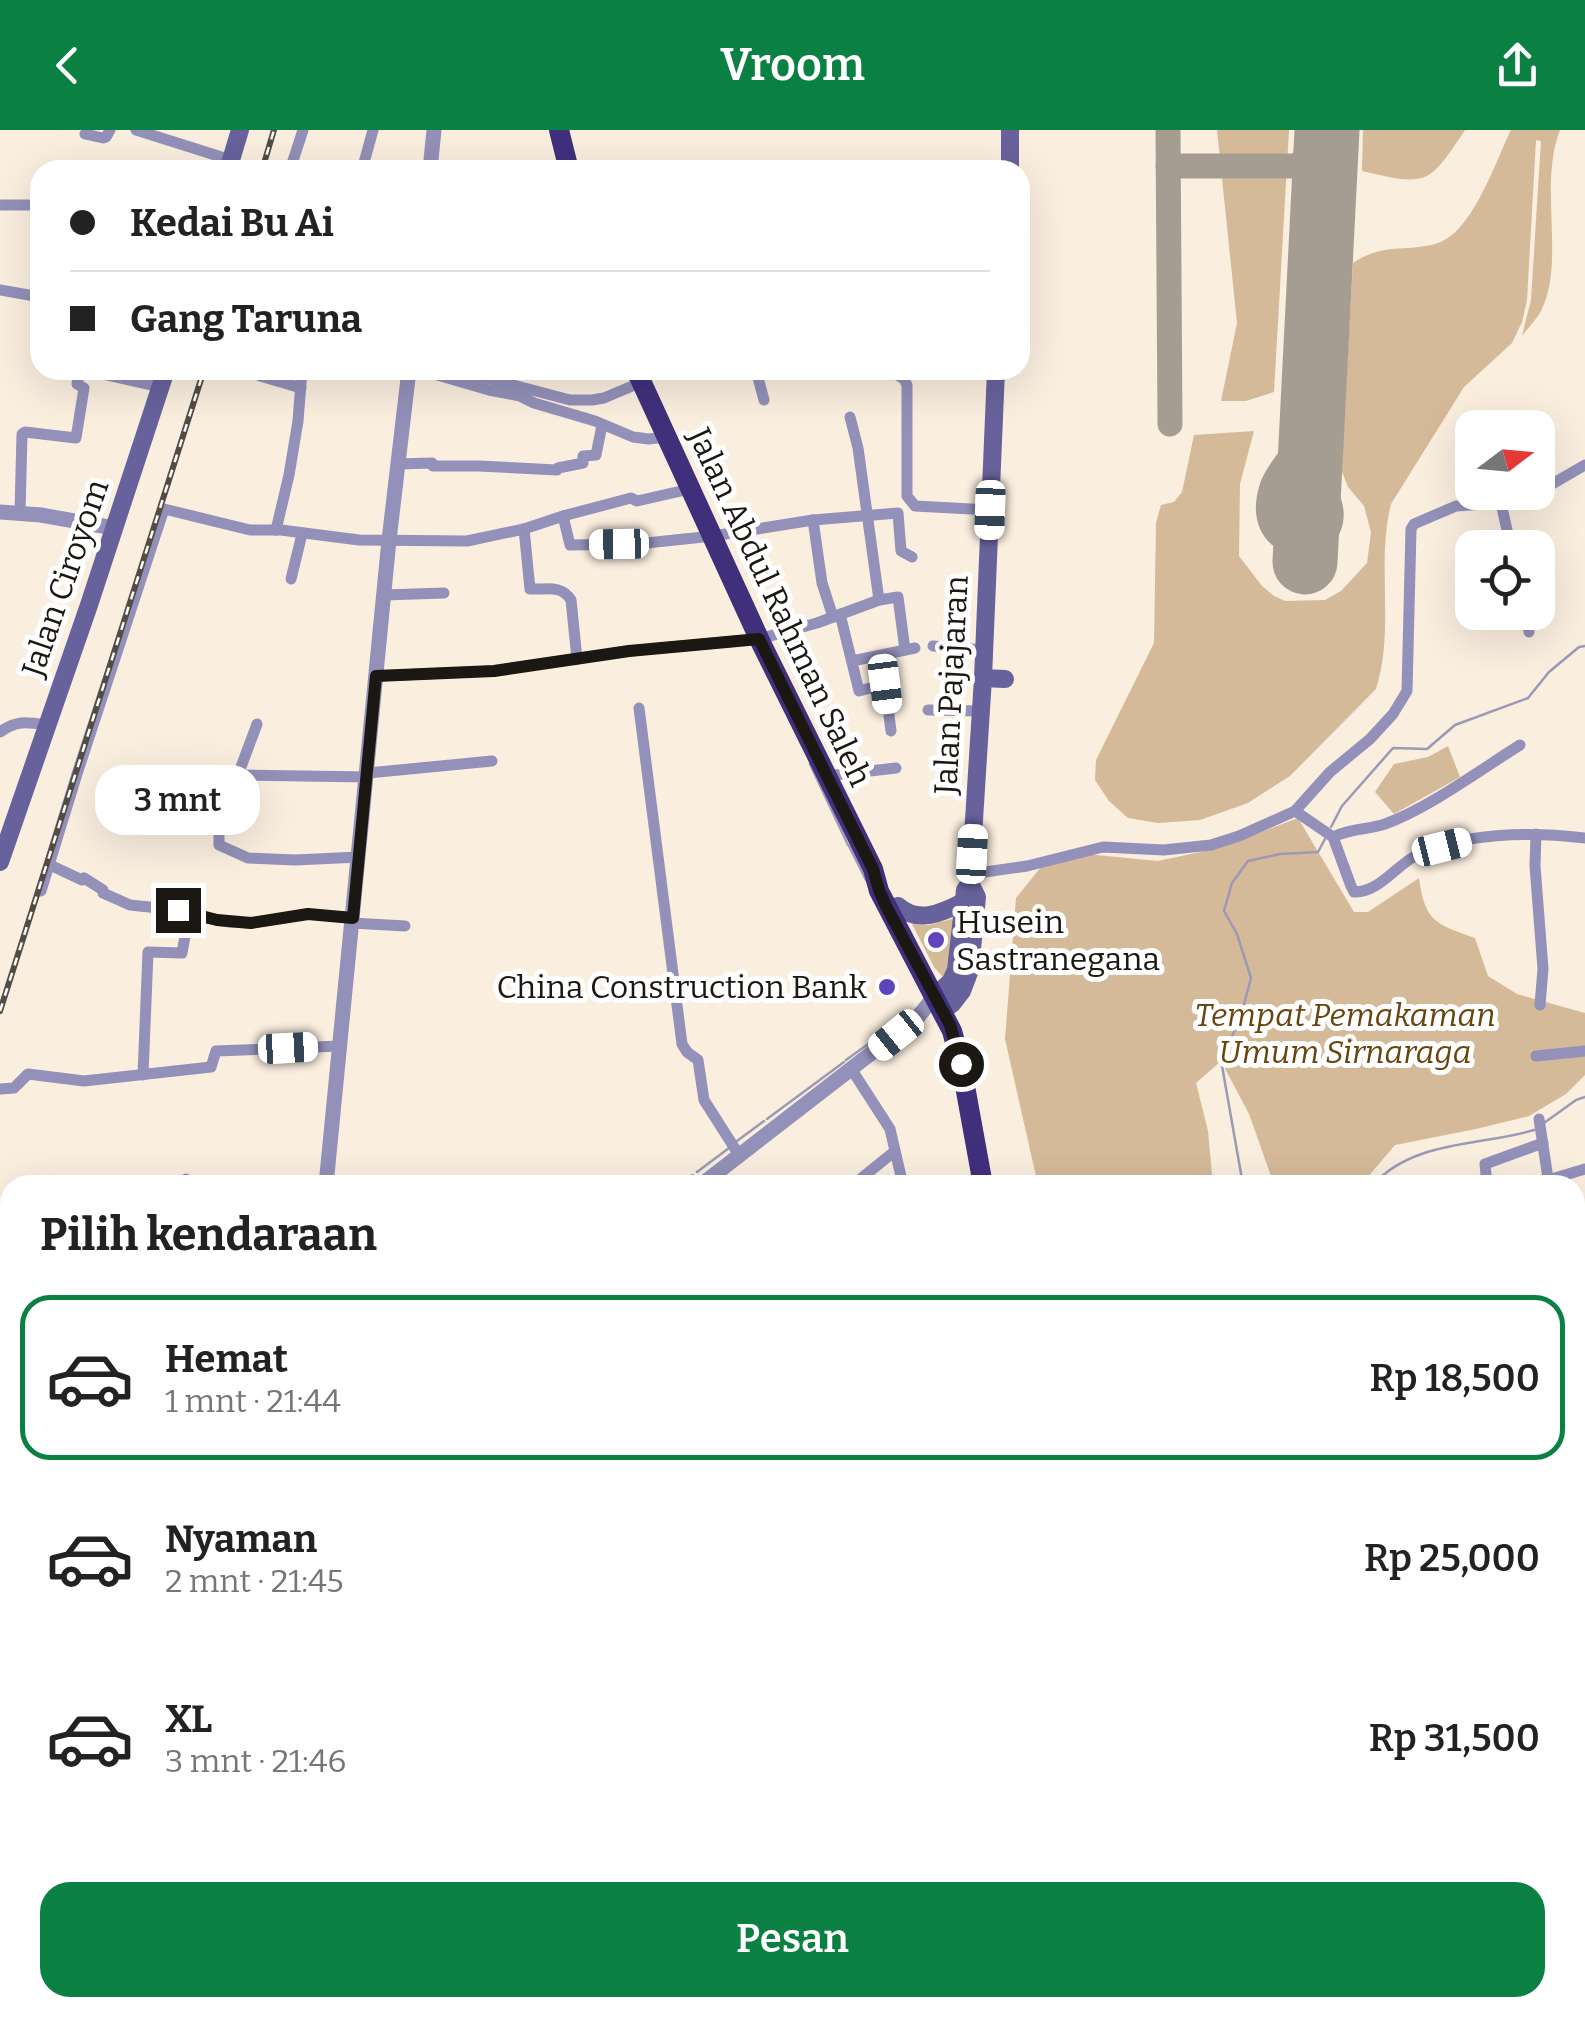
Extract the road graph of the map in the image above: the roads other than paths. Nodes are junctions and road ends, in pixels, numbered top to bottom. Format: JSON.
{"nodes":[{"id":1,"x":110,"y":130,"type":"edge"},
{"id":2,"x":136,"y":130,"type":"edge"},
{"id":3,"x":240,"y":130,"type":"edge"},
{"id":4,"x":303,"y":130,"type":"edge"},
{"id":5,"x":373,"y":130,"type":"edge"},
{"id":6,"x":434,"y":130,"type":"edge"},
{"id":7,"x":559,"y":130,"type":"edge"},
{"id":8,"x":1010,"y":130,"type":"edge"},
{"id":9,"x":85,"y":134,"type":"dead end"},
{"id":10,"x":216,"y":160,"type":"edge"},
{"id":11,"x":231,"y":160,"type":"edge"},
{"id":12,"x":293,"y":160,"type":"edge"},
{"id":13,"x":365,"y":160,"type":"edge"},
{"id":14,"x":431,"y":160,"type":"edge"},
{"id":15,"x":566,"y":160,"type":"edge"},
{"id":16,"x":1010,"y":160,"type":"edge"},
{"id":17,"x":0,"y":205,"type":"edge"},
{"id":18,"x":30,"y":205,"type":"edge"},
{"id":19,"x":0,"y":290,"type":"edge"},
{"id":20,"x":30,"y":295,"type":"edge"},
{"id":21,"x":79,"y":380,"type":"edge"},
{"id":22,"x":163,"y":380,"type":"edge"},
{"id":23,"x":274,"y":380,"type":"edge"},
{"id":24,"x":301,"y":380,"type":"edge"},
{"id":25,"x":408,"y":380,"type":"edge"},
{"id":26,"x":454,"y":380,"type":"edge"},
{"id":27,"x":510,"y":380,"type":"edge"},
{"id":28,"x":637,"y":380,"type":"edge"},
{"id":29,"x":643,"y":380,"type":"edge"},
{"id":30,"x":759,"y":380,"type":"edge"},
{"id":31,"x":904,"y":380,"type":"edge"},
{"id":32,"x":996,"y":380,"type":"edge"},
{"id":33,"x":301,"y":388,"type":"junction"},
{"id":34,"x":764,"y":400,"type":"dead end"},
{"id":35,"x":850,"y":416,"type":"dead end"},
{"id":36,"x":602,"y":425,"type":"junction"},
{"id":37,"x":666,"y":437,"type":"junction"},
{"id":38,"x":398,"y":464,"type":"junction"},
{"id":39,"x":1585,"y":465,"type":"edge"},
{"id":40,"x":1555,"y":482,"type":"edge"},
{"id":41,"x":690,"y":489,"type":"junction"},
{"id":42,"x":1455,"y":506,"type":"edge"},
{"id":43,"x":990,"y":510,"type":"junction"},
{"id":44,"x":0,"y":512,"type":"edge"},
{"id":45,"x":20,"y":514,"type":"junction"},
{"id":46,"x":563,"y":516,"type":"junction"},
{"id":47,"x":869,"y":516,"type":"junction"},
{"id":48,"x":813,"y":520,"type":"junction"},
{"id":49,"x":114,"y":528,"type":"junction"},
{"id":50,"x":524,"y":529,"type":"junction"},
{"id":51,"x":276,"y":530,"type":"junction"},
{"id":52,"x":302,"y":534,"type":"junction"},
{"id":53,"x":713,"y":536,"type":"junction"},
{"id":54,"x":389,"y":540,"type":"junction"},
{"id":55,"x":912,"y":557,"type":"dead end"},
{"id":56,"x":292,"y":578,"type":"dead end"},
{"id":57,"x":444,"y":594,"type":"dead end"},
{"id":58,"x":384,"y":595,"type":"junction"},
{"id":59,"x":879,"y":600,"type":"junction"},
{"id":60,"x":837,"y":616,"type":"junction"},
{"id":61,"x":759,"y":639,"type":"junction"},
{"id":62,"x":933,"y":646,"type":"dead end"},
{"id":63,"x":984,"y":650,"type":"junction"},
{"id":64,"x":577,"y":659,"type":"junction"},
{"id":65,"x":852,"y":661,"type":"junction"},
{"id":66,"x":376,"y":676,"type":"junction"},
{"id":67,"x":983,"y":678,"type":"junction"},
{"id":68,"x":1005,"y":678,"type":"dead end"},
{"id":69,"x":639,"y":708,"type":"dead end"},
{"id":70,"x":928,"y":710,"type":"dead end"},
{"id":71,"x":981,"y":711,"type":"junction"},
{"id":72,"x":257,"y":724,"type":"dead end"},
{"id":73,"x":46,"y":725,"type":"junction"},
{"id":74,"x":892,"y":731,"type":"dead end"},
{"id":75,"x":0,"y":732,"type":"edge"},
{"id":76,"x":1520,"y":745,"type":"dead end"},
{"id":77,"x":492,"y":761,"type":"dead end"},
{"id":78,"x":896,"y":768,"type":"dead end"},
{"id":79,"x":238,"y":775,"type":"junction"},
{"id":80,"x":368,"y":775,"type":"junction"},
{"id":81,"x":826,"y":776,"type":"junction"},
{"id":82,"x":1294,"y":810,"type":"junction"},
{"id":83,"x":1328,"y":833,"type":"junction"},
{"id":84,"x":1536,"y":834,"type":"junction"},
{"id":85,"x":1585,"y":838,"type":"edge"},
{"id":86,"x":359,"y":858,"type":"junction"},
{"id":87,"x":0,"y":862,"type":"edge"},
{"id":88,"x":50,"y":865,"type":"junction"},
{"id":89,"x":873,"y":869,"type":"junction"},
{"id":90,"x":971,"y":879,"type":"junction"},
{"id":91,"x":42,"y":891,"type":"dead end"},
{"id":92,"x":964,"y":902,"type":"junction"},
{"id":93,"x":898,"y":906,"type":"junction"},
{"id":94,"x":189,"y":914,"type":"junction"},
{"id":95,"x":352,"y":920,"type":"junction"},
{"id":96,"x":405,"y":926,"type":"dead end"},
{"id":97,"x":942,"y":1002,"type":"junction"},
{"id":98,"x":1540,"y":1005,"type":"dead end"},
{"id":99,"x":340,"y":1046,"type":"junction"},
{"id":100,"x":1585,"y":1052,"type":"edge"},
{"id":101,"x":1536,"y":1056,"type":"dead end"},
{"id":102,"x":852,"y":1070,"type":"junction"},
{"id":103,"x":142,"y":1075,"type":"junction"},
{"id":104,"x":0,"y":1088,"type":"edge"},
{"id":105,"x":1540,"y":1123,"type":"dead end"},
{"id":106,"x":1543,"y":1144,"type":"junction"},
{"id":107,"x":739,"y":1151,"type":"junction"},
{"id":108,"x":895,"y":1151,"type":"junction"},
{"id":109,"x":327,"y":1175,"type":"edge"},
{"id":110,"x":712,"y":1175,"type":"edge"},
{"id":111,"x":865,"y":1175,"type":"edge"},
{"id":112,"x":901,"y":1175,"type":"edge"},
{"id":113,"x":980,"y":1175,"type":"edge"},
{"id":114,"x":993,"y":1175,"type":"edge"},
{"id":115,"x":1486,"y":1175,"type":"edge"},
{"id":116,"x":1547,"y":1175,"type":"edge"}],
"edges":[{"from":1,"to":9,"type":"street"},
{"from":2,"to":10,"type":"street"},
{"from":3,"to":11,"type":"main road"},
{"from":4,"to":12,"type":"street"},
{"from":5,"to":13,"type":"street"},
{"from":6,"to":14,"type":"street"},
{"from":7,"to":15,"type":"highway"},
{"from":8,"to":16,"type":"main road"},
{"from":17,"to":18,"type":"street"},
{"from":19,"to":20,"type":"street"},
{"from":21,"to":45,"type":"street"},
{"from":22,"to":49,"type":"main road","name":"Jalan Ciroyom"},
{"from":23,"to":33,"type":"street"},
{"from":24,"to":33,"type":"street"},
{"from":25,"to":38,"type":"street"},
{"from":26,"to":36,"type":"street"},
{"from":27,"to":28,"type":"street"},
{"from":29,"to":37,"type":"highway","name":"Jalan Abdul Rahman Saleh"},
{"from":30,"to":34,"type":"street"},
{"from":31,"to":43,"type":"street"},
{"from":32,"to":43,"type":"main road","name":"Jalan Pajajaran"},
{"from":33,"to":51,"type":"street"},
{"from":35,"to":47,"type":"street"},
{"from":36,"to":37,"type":"street"},
{"from":36,"to":38,"type":"street"},
{"from":37,"to":41,"type":"highway","name":"Jalan Abdul Rahman Saleh"},
{"from":38,"to":54,"type":"street"},
{"from":39,"to":40,"type":"street"},
{"from":41,"to":46,"type":"street"},
{"from":41,"to":53,"type":"highway","name":"Jalan Abdul Rahman Saleh"},
{"from":42,"to":82,"type":"street"},
{"from":43,"to":63,"type":"main road","name":"Jalan Pajajaran"},
{"from":44,"to":45,"type":"street"},
{"from":45,"to":49,"type":"street"},
{"from":46,"to":50,"type":"street"},
{"from":46,"to":53,"type":"street"},
{"from":47,"to":48,"type":"street"},
{"from":47,"to":55,"type":"street"},
{"from":47,"to":59,"type":"street"},
{"from":48,"to":53,"type":"street"},
{"from":48,"to":60,"type":"street"},
{"from":49,"to":73,"type":"main road","name":"Jalan Ciroyom"},
{"from":50,"to":54,"type":"street"},
{"from":50,"to":64,"type":"street"},
{"from":51,"to":52,"type":"street"},
{"from":51,"to":88,"type":"street"},
{"from":52,"to":54,"type":"street"},
{"from":52,"to":56,"type":"street"},
{"from":53,"to":61,"type":"highway","name":"Jalan Abdul Rahman Saleh"},
{"from":54,"to":58,"type":"street"},
{"from":57,"to":58,"type":"street"},
{"from":58,"to":66,"type":"street"},
{"from":59,"to":60,"type":"street"},
{"from":59,"to":65,"type":"street"},
{"from":60,"to":61,"type":"street"},
{"from":60,"to":65,"type":"street"},
{"from":61,"to":64,"type":"street"},
{"from":61,"to":81,"type":"highway","name":"Jalan Abdul Rahman Saleh"},
{"from":62,"to":63,"type":"street"},
{"from":63,"to":67,"type":"main road","name":"Jalan Pajajaran"},
{"from":64,"to":66,"type":"street"},
{"from":65,"to":74,"type":"street"},
{"from":66,"to":80,"type":"street"},
{"from":67,"to":68,"type":"main road"},
{"from":67,"to":71,"type":"main road","name":"Jalan Pajajaran"},
{"from":69,"to":107,"type":"street"},
{"from":70,"to":71,"type":"street"},
{"from":71,"to":90,"type":"main road","name":"Jalan Pajajaran"},
{"from":72,"to":79,"type":"street"},
{"from":73,"to":75,"type":"street"},
{"from":73,"to":87,"type":"main road","name":"Jalan Ciroyom"},
{"from":76,"to":83,"type":"street"},
{"from":77,"to":80,"type":"street"},
{"from":78,"to":81,"type":"street"},
{"from":79,"to":80,"type":"street"},
{"from":79,"to":86,"type":"street"},
{"from":80,"to":86,"type":"street"},
{"from":81,"to":89,"type":"highway","name":"Jalan Abdul Rahman Saleh"},
{"from":82,"to":83,"type":"street"},
{"from":82,"to":90,"type":"street"},
{"from":83,"to":84,"type":"street"},
{"from":84,"to":85,"type":"street"},
{"from":84,"to":98,"type":"street"},
{"from":86,"to":95,"type":"street"},
{"from":88,"to":91,"type":"street"},
{"from":88,"to":94,"type":"street"},
{"from":89,"to":93,"type":"highway","name":"Jalan Abdul Rahman Saleh"},
{"from":89,"to":97,"type":"highway","name":"Jalan Abdul Rahman Saleh"},
{"from":90,"to":92,"type":"main road","name":"Jalan Pajajaran"},
{"from":90,"to":97,"type":"main road","name":"Jalan Pajajaran"},
{"from":92,"to":93,"type":"main road"},
{"from":92,"to":97,"type":"main road","name":"Jalan Pajajaran"},
{"from":93,"to":97,"type":"highway","name":"Jalan Abdul Rahman Saleh"},
{"from":94,"to":95,"type":"street"},
{"from":94,"to":103,"type":"street"},
{"from":95,"to":96,"type":"street"},
{"from":95,"to":99,"type":"street"},
{"from":97,"to":102,"type":"street"},
{"from":97,"to":113,"type":"highway"},
{"from":97,"to":114,"type":"highway"},
{"from":99,"to":103,"type":"street"},
{"from":99,"to":109,"type":"street"},
{"from":100,"to":101,"type":"street"},
{"from":102,"to":107,"type":"street"},
{"from":102,"to":108,"type":"street"},
{"from":103,"to":104,"type":"street"},
{"from":105,"to":106,"type":"street"},
{"from":106,"to":115,"type":"street"},
{"from":106,"to":116,"type":"street"},
{"from":107,"to":110,"type":"street"},
{"from":108,"to":111,"type":"street"},
{"from":108,"to":112,"type":"street"}]}
